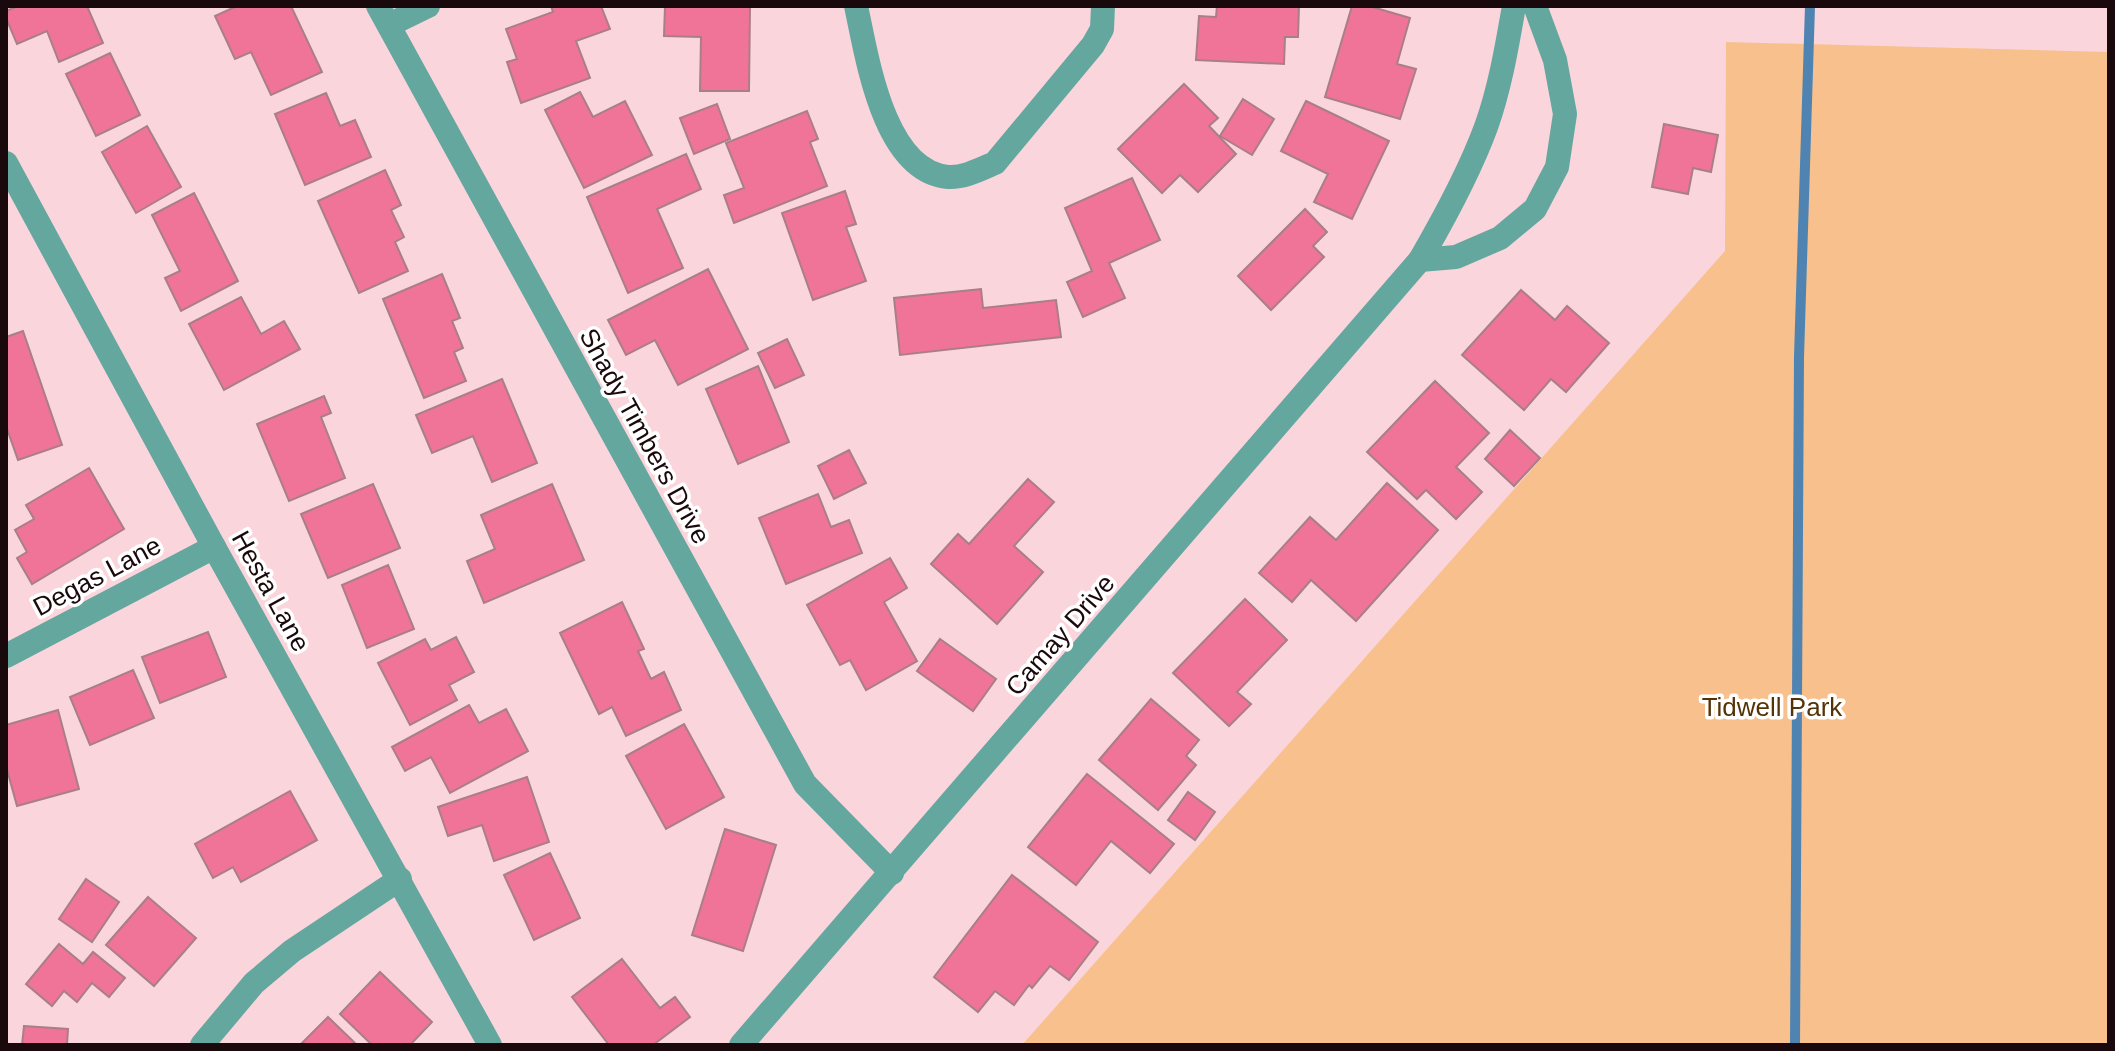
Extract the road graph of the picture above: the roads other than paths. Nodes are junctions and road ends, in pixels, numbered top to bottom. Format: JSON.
{"nodes":[{"id":1,"x":428,"y":6,"type":"edge"},
{"id":2,"x":856,"y":6,"type":"edge"},
{"id":3,"x":1103,"y":6,"type":"edge"},
{"id":4,"x":1514,"y":6,"type":"edge"},
{"id":5,"x":1535,"y":6,"type":"edge"},
{"id":6,"x":383,"y":16,"type":"edge"},
{"id":7,"x":6,"y":163,"type":"edge"},
{"id":8,"x":1420,"y":260,"type":"junction"},
{"id":9,"x":214,"y":547,"type":"junction"},
{"id":10,"x":6,"y":656,"type":"edge"},
{"id":11,"x":892,"y":873,"type":"junction"},
{"id":12,"x":400,"y":879,"type":"junction"},
{"id":13,"x":202,"y":1045,"type":"edge"},
{"id":14,"x":490,"y":1045,"type":"edge"},
{"id":15,"x":741,"y":1045,"type":"edge"}],
"edges":[{"from":1,"to":6,"type":"street"},
{"from":2,"to":3,"type":"street"},
{"from":4,"to":8,"type":"street","name":"Camay Drive"},
{"from":5,"to":8,"type":"street"},
{"from":6,"to":11,"type":"street","name":"Shady Timbers Drive"},
{"from":7,"to":9,"type":"street","name":"Hesta Lane"},
{"from":8,"to":11,"type":"street","name":"Camay Drive"},
{"from":9,"to":10,"type":"street","name":"Degas Lane"},
{"from":9,"to":12,"type":"street","name":"Hesta Lane"},
{"from":11,"to":15,"type":"street","name":"Camay Drive"},
{"from":12,"to":13,"type":"street"},
{"from":12,"to":14,"type":"street","name":"Hesta Lane"}]}
